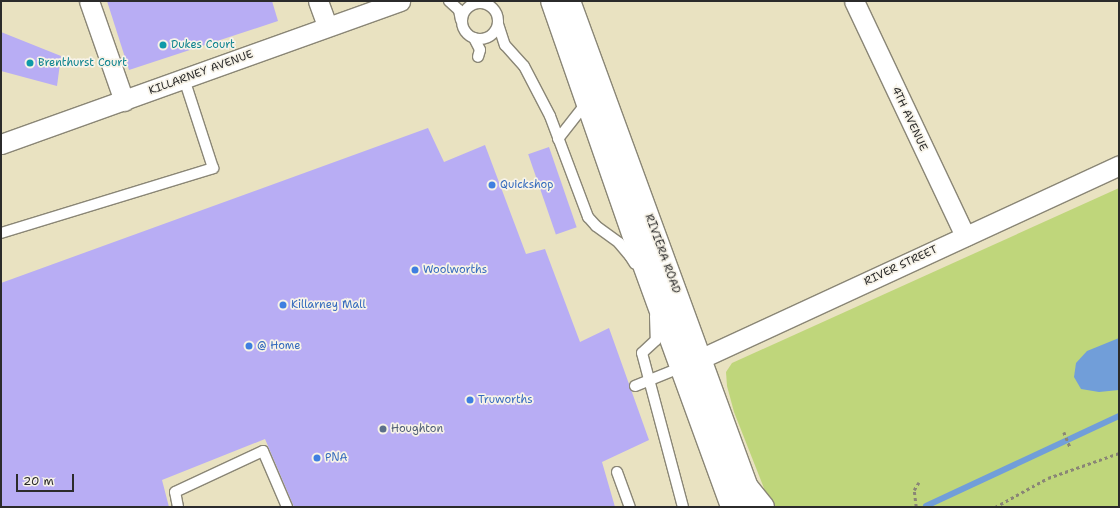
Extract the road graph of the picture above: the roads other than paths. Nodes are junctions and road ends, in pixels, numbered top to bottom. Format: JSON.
{"nodes":[{"id":1,"x":89,"y":1,"type":"edge"},
{"id":2,"x":318,"y":1,"type":"edge"},
{"id":3,"x":400,"y":1,"type":"edge"},
{"id":4,"x":449,"y":1,"type":"edge"},
{"id":5,"x":854,"y":1,"type":"edge"},
{"id":6,"x":491,"y":5,"type":"edge"},
{"id":7,"x":556,"y":5,"type":"edge"},
{"id":8,"x":462,"y":22,"type":"junction"},
{"id":9,"x":498,"y":24,"type":"junction"},
{"id":10,"x":327,"y":26,"type":"junction"},
{"id":11,"x":474,"y":38,"type":"junction"},
{"id":12,"x":478,"y":57,"type":"dead end"},
{"id":13,"x":184,"y":79,"type":"junction"},
{"id":14,"x":588,"y":100,"type":"junction"},
{"id":15,"x":124,"y":101,"type":"junction"},
{"id":16,"x":558,"y":139,"type":"junction"},
{"id":17,"x":1,"y":144,"type":"edge"},
{"id":18,"x":1119,"y":165,"type":"edge"},
{"id":19,"x":1,"y":234,"type":"edge"},
{"id":20,"x":964,"y":236,"type":"junction"},
{"id":21,"x":635,"y":254,"type":"junction"},
{"id":22,"x":691,"y":364,"type":"junction"},
{"id":23,"x":648,"y":381,"type":"junction"},
{"id":24,"x":635,"y":386,"type":"dead end"},
{"id":25,"x":617,"y":472,"type":"dead end"},
{"id":26,"x":746,"y":486,"type":"junction"},
{"id":27,"x":178,"y":507,"type":"edge"},
{"id":28,"x":287,"y":507,"type":"edge"},
{"id":29,"x":630,"y":507,"type":"edge"},
{"id":30,"x":683,"y":507,"type":"edge"},
{"id":31,"x":732,"y":507,"type":"edge"},
{"id":32,"x":754,"y":507,"type":"edge"},
{"id":33,"x":764,"y":507,"type":"edge"}],
"edges":[{"from":1,"to":15,"type":"street"},
{"from":2,"to":10,"type":"street"},
{"from":3,"to":10,"type":"street","name":"KILLARNEY AVENUE"},
{"from":4,"to":8,"type":"lane"},
{"from":5,"to":20,"type":"street","name":"4TH AVENUE"},
{"from":6,"to":8,"type":"lane"},
{"from":6,"to":9,"type":"lane"},
{"from":7,"to":14,"type":"main road","name":"RIVIERA ROAD"},
{"from":7,"to":22,"type":"main road","name":"RIVIERA ROAD"},
{"from":8,"to":11,"type":"lane"},
{"from":9,"to":11,"type":"lane"},
{"from":9,"to":16,"type":"lane"},
{"from":10,"to":13,"type":"street","name":"KILLARNEY AVENUE"},
{"from":11,"to":12,"type":"lane"},
{"from":13,"to":15,"type":"street","name":"KILLARNEY AVENUE"},
{"from":13,"to":19,"type":"lane"},
{"from":14,"to":16,"type":"lane"},
{"from":14,"to":21,"type":"main road","name":"RIVIERA ROAD"},
{"from":15,"to":17,"type":"street","name":"KILLARNEY AVENUE"},
{"from":16,"to":21,"type":"lane"},
{"from":18,"to":20,"type":"street","name":"RIVER STREET"},
{"from":20,"to":22,"type":"street","name":"RIVER STREET"},
{"from":21,"to":22,"type":"main road","name":"RIVIERA ROAD"},
{"from":21,"to":23,"type":"lane"},
{"from":22,"to":23,"type":"lane"},
{"from":22,"to":26,"type":"main road","name":"RIVIERA ROAD"},
{"from":22,"to":31,"type":"main road","name":"RIVIERA ROAD"},
{"from":23,"to":24,"type":"lane"},
{"from":23,"to":30,"type":"lane"},
{"from":25,"to":29,"type":"lane"},
{"from":26,"to":32,"type":"main road","name":"RIVIERA ROAD"},
{"from":26,"to":33,"type":"main road"},
{"from":27,"to":28,"type":"lane"}]}
